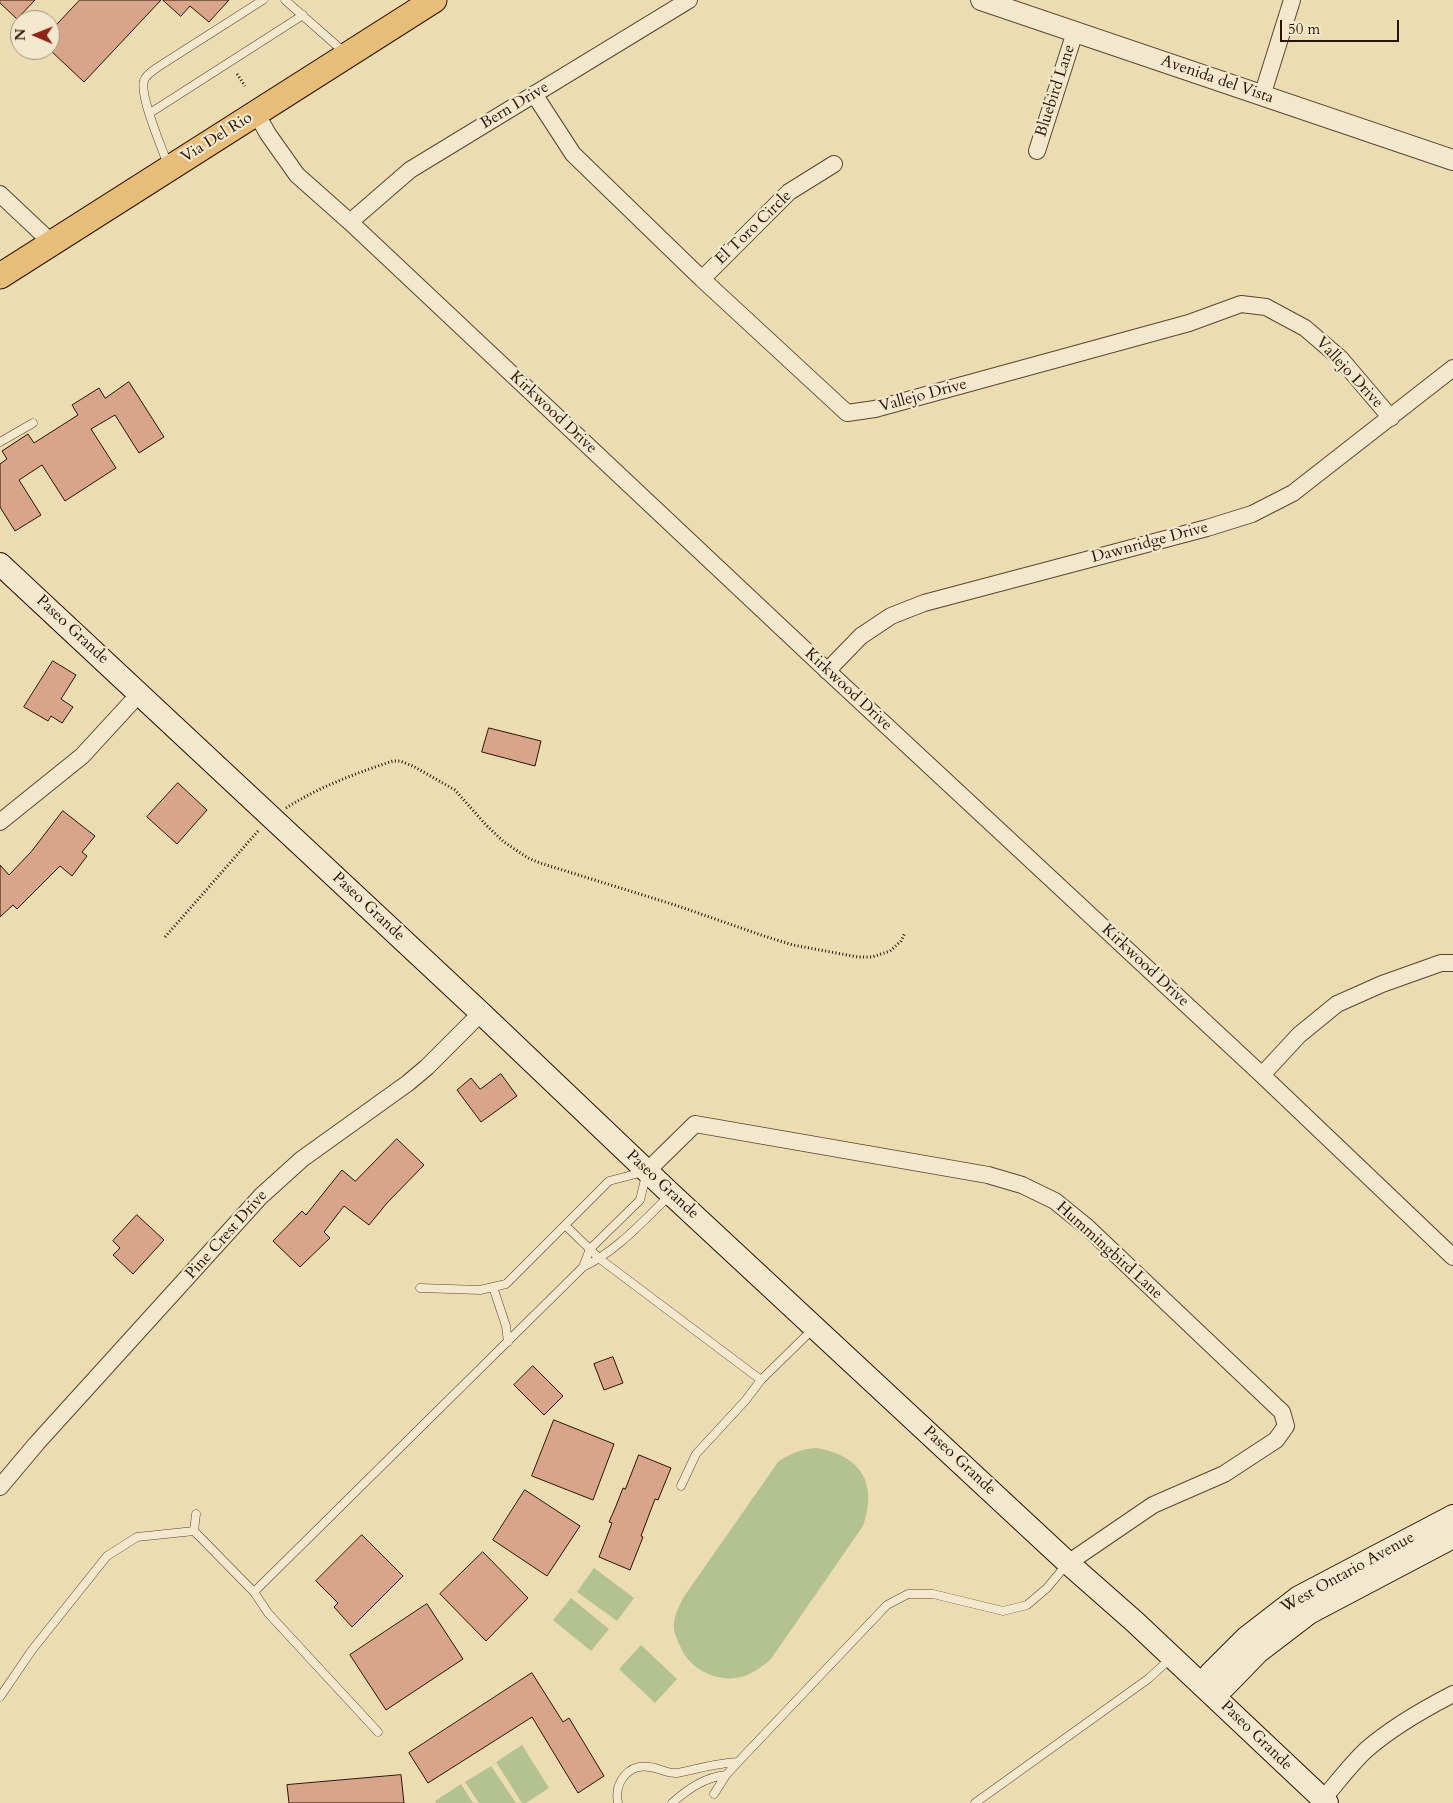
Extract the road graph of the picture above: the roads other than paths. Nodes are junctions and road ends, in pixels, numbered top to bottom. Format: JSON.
{"nodes":[{"id":1,"x":263,"y":0,"type":"edge"},
{"id":2,"x":285,"y":0,"type":"edge"},
{"id":3,"x":434,"y":0,"type":"edge"},
{"id":4,"x":689,"y":0,"type":"edge"},
{"id":5,"x":981,"y":0,"type":"edge"},
{"id":6,"x":1292,"y":0,"type":"edge"},
{"id":7,"x":1003,"y":4,"type":"edge"},
{"id":8,"x":303,"y":15,"type":"junction"},
{"id":9,"x":1075,"y":32,"type":"junction"},
{"id":10,"x":347,"y":55,"type":"junction"},
{"id":11,"x":534,"y":94,"type":"junction"},
{"id":12,"x":1262,"y":96,"type":"junction"},
{"id":13,"x":150,"y":113,"type":"junction"},
{"id":14,"x":256,"y":113,"type":"junction"},
{"id":15,"x":1037,"y":151,"type":"dead end"},
{"id":16,"x":1453,"y":160,"type":"edge"},
{"id":17,"x":834,"y":164,"type":"dead end"},
{"id":18,"x":169,"y":168,"type":"junction"},
{"id":19,"x":0,"y":194,"type":"edge"},
{"id":20,"x":350,"y":222,"type":"junction"},
{"id":21,"x":52,"y":243,"type":"junction"},
{"id":22,"x":0,"y":276,"type":"edge"},
{"id":23,"x":702,"y":279,"type":"junction"},
{"id":24,"x":1453,"y":368,"type":"edge"},
{"id":25,"x":1391,"y":418,"type":"junction"},
{"id":26,"x":33,"y":423,"type":"dead end"},
{"id":27,"x":0,"y":442,"type":"edge"},
{"id":28,"x":0,"y":564,"type":"edge"},
{"id":29,"x":827,"y":671,"type":"junction"},
{"id":30,"x":140,"y":693,"type":"junction"},
{"id":31,"x":0,"y":822,"type":"edge"},
{"id":32,"x":1453,"y":963,"type":"edge"},
{"id":33,"x":481,"y":1013,"type":"junction"},
{"id":34,"x":1262,"y":1075,"type":"junction"},
{"id":35,"x":646,"y":1171,"type":"junction"},
{"id":36,"x":671,"y":1194,"type":"junction"},
{"id":37,"x":565,"y":1225,"type":"junction"},
{"id":38,"x":590,"y":1249,"type":"junction"},
{"id":39,"x":1453,"y":1257,"type":"edge"},
{"id":40,"x":600,"y":1259,"type":"junction"},
{"id":41,"x":583,"y":1267,"type":"junction"},
{"id":42,"x":493,"y":1287,"type":"junction"},
{"id":43,"x":420,"y":1288,"type":"dead end"},
{"id":44,"x":815,"y":1326,"type":"junction"},
{"id":45,"x":508,"y":1342,"type":"junction"},
{"id":46,"x":761,"y":1380,"type":"junction"},
{"id":47,"x":681,"y":1486,"type":"dead end"},
{"id":48,"x":0,"y":1487,"type":"edge"},
{"id":49,"x":196,"y":1514,"type":"dead end"},
{"id":50,"x":1453,"y":1516,"type":"edge"},
{"id":51,"x":194,"y":1531,"type":"junction"},
{"id":52,"x":1453,"y":1537,"type":"edge"},
{"id":53,"x":1068,"y":1563,"type":"junction"},
{"id":54,"x":254,"y":1592,"type":"junction"},
{"id":55,"x":1172,"y":1657,"type":"junction"},
{"id":56,"x":1208,"y":1690,"type":"junction"},
{"id":57,"x":1453,"y":1694,"type":"edge"},
{"id":58,"x":0,"y":1697,"type":"edge"},
{"id":59,"x":378,"y":1732,"type":"dead end"},
{"id":60,"x":738,"y":1762,"type":"junction"},
{"id":61,"x":726,"y":1775,"type":"junction"},
{"id":62,"x":714,"y":1794,"type":"dead end"},
{"id":63,"x":1325,"y":1801,"type":"edge"},
{"id":64,"x":618,"y":1803,"type":"edge"},
{"id":65,"x":672,"y":1803,"type":"edge"},
{"id":66,"x":975,"y":1803,"type":"edge"}],
"edges":[{"from":1,"to":13,"type":"lane"},
{"from":2,"to":8,"type":"lane"},
{"from":3,"to":10,"type":"main road","name":"Via Del Rio"},
{"from":4,"to":11,"type":"street","name":"Bern Drive"},
{"from":5,"to":7,"type":"street","name":"Avenida del Vista"},
{"from":6,"to":12,"type":"street"},
{"from":7,"to":9,"type":"street","name":"Avenida del Vista"},
{"from":8,"to":10,"type":"lane"},
{"from":8,"to":13,"type":"lane"},
{"from":9,"to":12,"type":"street","name":"Avenida del Vista"},
{"from":9,"to":15,"type":"street","name":"Bluebird Lane"},
{"from":10,"to":14,"type":"main road","name":"Via Del Rio"},
{"from":11,"to":20,"type":"street","name":"Bern Drive"},
{"from":11,"to":23,"type":"street","name":"Vallejo Drive"},
{"from":12,"to":16,"type":"street","name":"Avenida del Vista"},
{"from":13,"to":18,"type":"lane"},
{"from":14,"to":18,"type":"main road","name":"Via Del Rio"},
{"from":14,"to":20,"type":"street","name":"Kirkwood Drive"},
{"from":17,"to":23,"type":"street","name":"El Toro Circle"},
{"from":18,"to":21,"type":"main road","name":"Via Del Rio"},
{"from":19,"to":21,"type":"street"},
{"from":20,"to":29,"type":"street","name":"Kirkwood Drive"},
{"from":21,"to":22,"type":"main road","name":"Via Del Rio"},
{"from":23,"to":25,"type":"street","name":"Vallejo Drive"},
{"from":24,"to":25,"type":"street","name":"Dawnridge Drive"},
{"from":25,"to":29,"type":"street","name":"Dawnridge Drive"},
{"from":26,"to":27,"type":"lane"},
{"from":28,"to":30,"type":"main road","name":"Paseo Grande"},
{"from":29,"to":34,"type":"street","name":"Kirkwood Drive"},
{"from":30,"to":31,"type":"street"},
{"from":30,"to":33,"type":"main road","name":"Paseo Grande"},
{"from":32,"to":34,"type":"street"},
{"from":33,"to":35,"type":"main road","name":"Paseo Grande"},
{"from":33,"to":48,"type":"street","name":"Pine Crest Drive"},
{"from":34,"to":39,"type":"street","name":"Kirkwood Drive"},
{"from":35,"to":36,"type":"main road","name":"Paseo Grande"},
{"from":35,"to":37,"type":"lane"},
{"from":35,"to":38,"type":"lane"},
{"from":35,"to":53,"type":"street","name":"Hummingbird Lane"},
{"from":36,"to":40,"type":"lane"},
{"from":36,"to":44,"type":"main road","name":"Paseo Grande"},
{"from":37,"to":38,"type":"lane"},
{"from":37,"to":42,"type":"lane"},
{"from":38,"to":40,"type":"lane"},
{"from":38,"to":41,"type":"lane"},
{"from":40,"to":41,"type":"lane"},
{"from":40,"to":46,"type":"lane"},
{"from":41,"to":45,"type":"lane"},
{"from":42,"to":43,"type":"lane"},
{"from":42,"to":45,"type":"lane"},
{"from":44,"to":46,"type":"lane"},
{"from":44,"to":53,"type":"main road","name":"Paseo Grande"},
{"from":45,"to":54,"type":"lane"},
{"from":46,"to":47,"type":"lane"},
{"from":49,"to":51,"type":"lane"},
{"from":50,"to":56,"type":"main road","name":"West Ontario Avenue"},
{"from":51,"to":54,"type":"lane"},
{"from":51,"to":58,"type":"lane"},
{"from":52,"to":56,"type":"main road","name":"West Ontario Avenue"},
{"from":53,"to":55,"type":"main road","name":"Paseo Grande"},
{"from":53,"to":60,"type":"lane"},
{"from":54,"to":59,"type":"lane"},
{"from":55,"to":56,"type":"main road","name":"Paseo Grande"},
{"from":55,"to":66,"type":"lane"},
{"from":56,"to":63,"type":"main road","name":"Paseo Grande"},
{"from":57,"to":63,"type":"street"},
{"from":60,"to":61,"type":"lane"},
{"from":60,"to":64,"type":"lane"},
{"from":61,"to":62,"type":"lane"},
{"from":61,"to":65,"type":"lane"}]}
